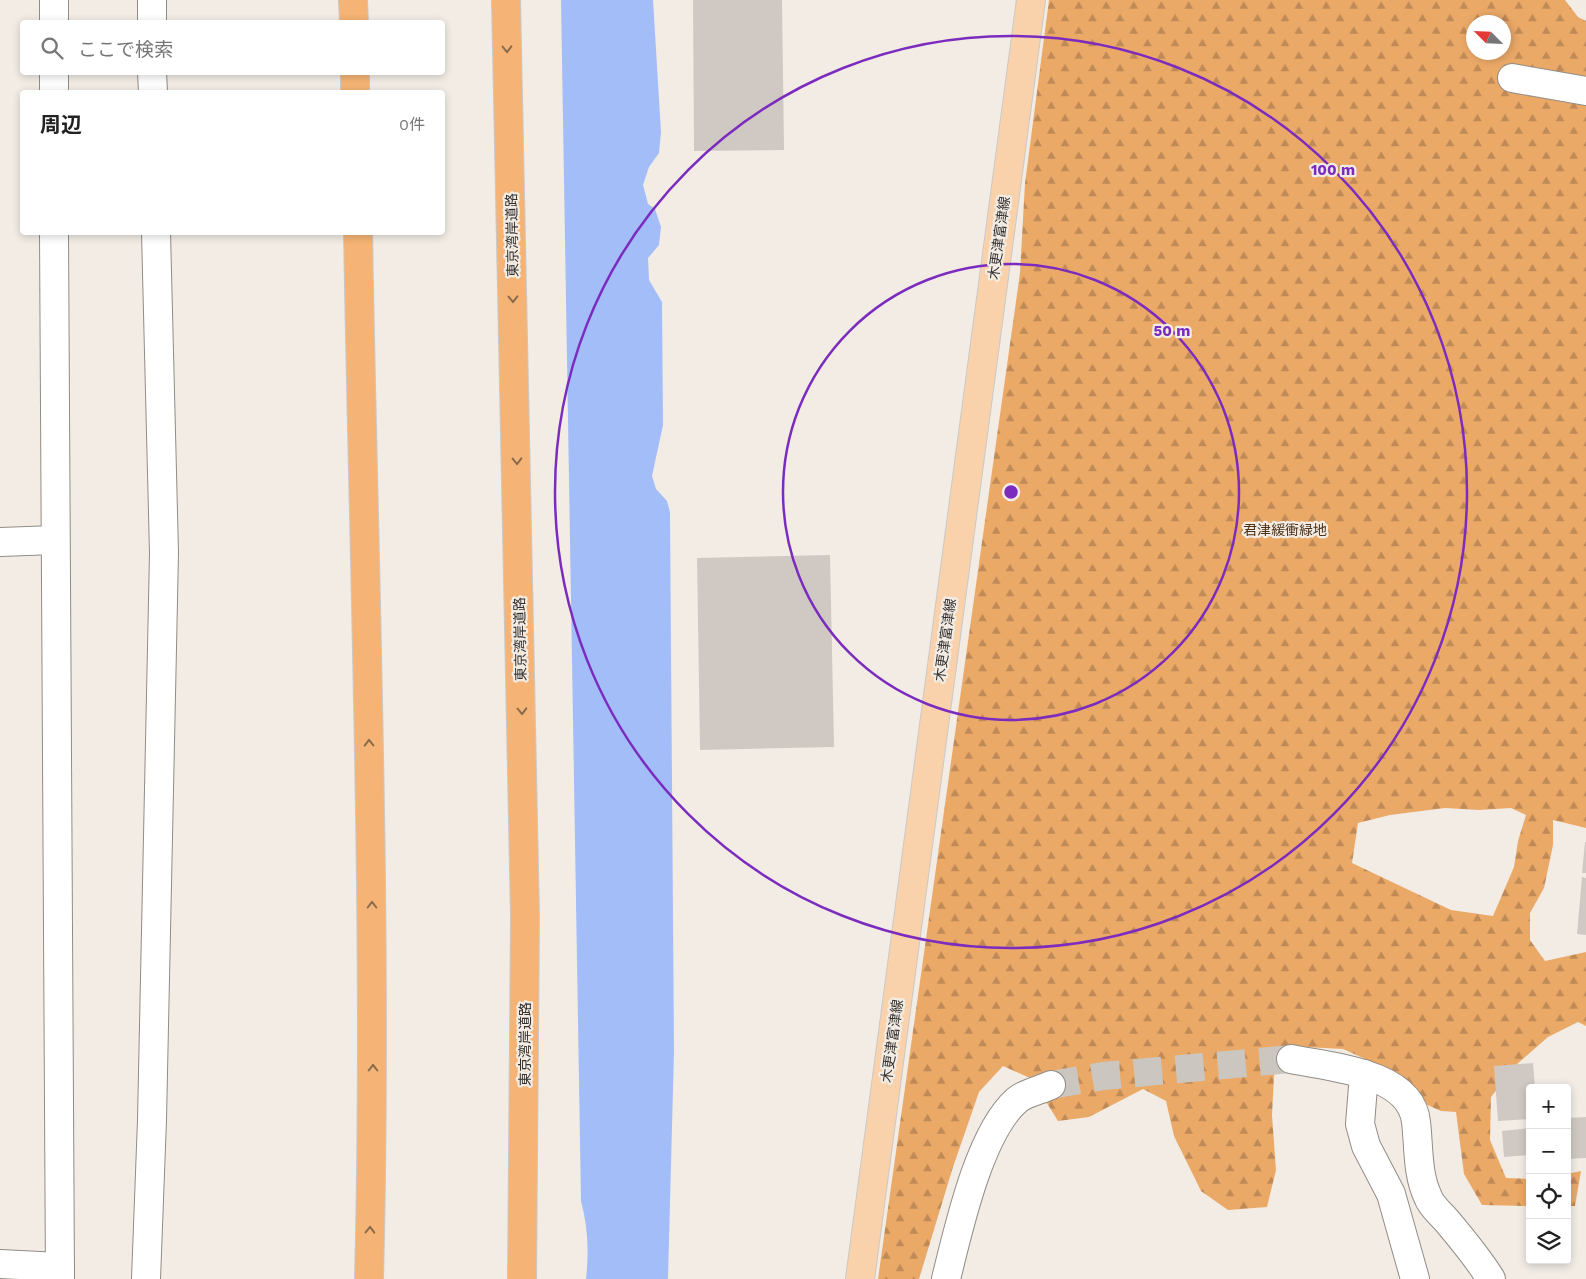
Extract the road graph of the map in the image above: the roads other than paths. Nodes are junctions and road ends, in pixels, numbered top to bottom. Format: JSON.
{"nodes":[{"id":1,"x":54,"y":0,"type":"edge"},
{"id":2,"x":152,"y":0,"type":"edge"},
{"id":3,"x":353,"y":0,"type":"edge"},
{"id":4,"x":506,"y":0,"type":"edge"},
{"id":5,"x":1031,"y":0,"type":"edge"},
{"id":6,"x":54,"y":20,"type":"edge"},
{"id":7,"x":152,"y":20,"type":"edge"},
{"id":8,"x":354,"y":20,"type":"edge"},
{"id":9,"x":54,"y":75,"type":"edge"},
{"id":10,"x":152,"y":75,"type":"edge"},
{"id":11,"x":355,"y":75,"type":"edge"},
{"id":12,"x":1512,"y":78,"type":"dead end"},
{"id":13,"x":54,"y":90,"type":"edge"},
{"id":14,"x":153,"y":90,"type":"edge"},
{"id":15,"x":355,"y":90,"type":"edge"},
{"id":16,"x":1586,"y":91,"type":"edge"},
{"id":17,"x":54,"y":235,"type":"edge"},
{"id":18,"x":156,"y":235,"type":"edge"},
{"id":19,"x":358,"y":235,"type":"edge"},
{"id":20,"x":55,"y":540,"type":"junction"},
{"id":21,"x":0,"y":542,"type":"edge"},
{"id":22,"x":1291,"y":1060,"type":"tunnel mouth"},
{"id":23,"x":1364,"y":1074,"type":"junction"},
{"id":24,"x":1052,"y":1085,"type":"tunnel mouth"},
{"id":25,"x":0,"y":1264,"type":"edge"},
{"id":26,"x":60,"y":1273,"type":"edge"},
{"id":27,"x":146,"y":1279,"type":"edge"},
{"id":28,"x":369,"y":1279,"type":"edge"},
{"id":29,"x":522,"y":1279,"type":"edge"},
{"id":30,"x":860,"y":1279,"type":"edge"},
{"id":31,"x":946,"y":1279,"type":"edge"},
{"id":32,"x":1415,"y":1279,"type":"edge"},
{"id":33,"x":1491,"y":1279,"type":"edge"}],
"edges":[{"from":1,"to":6,"type":"street"},
{"from":2,"to":7,"type":"street"},
{"from":3,"to":8,"type":"highway"},
{"from":4,"to":29,"type":"highway","name":"東京湾岸道路","one_way":true},
{"from":5,"to":30,"type":"main road","name":"木更津富津線"},
{"from":9,"to":13,"type":"street"},
{"from":10,"to":14,"type":"street"},
{"from":11,"to":15,"type":"highway"},
{"from":12,"to":16,"type":"street"},
{"from":17,"to":20,"type":"street"},
{"from":18,"to":27,"type":"street"},
{"from":28,"to":19,"type":"highway","one_way":true},
{"from":20,"to":21,"type":"street"},
{"from":20,"to":26,"type":"street"},
{"from":22,"to":23,"type":"street"},
{"from":23,"to":32,"type":"street"},
{"from":23,"to":33,"type":"street"},
{"from":24,"to":31,"type":"street"},
{"from":25,"to":26,"type":"street"}]}
